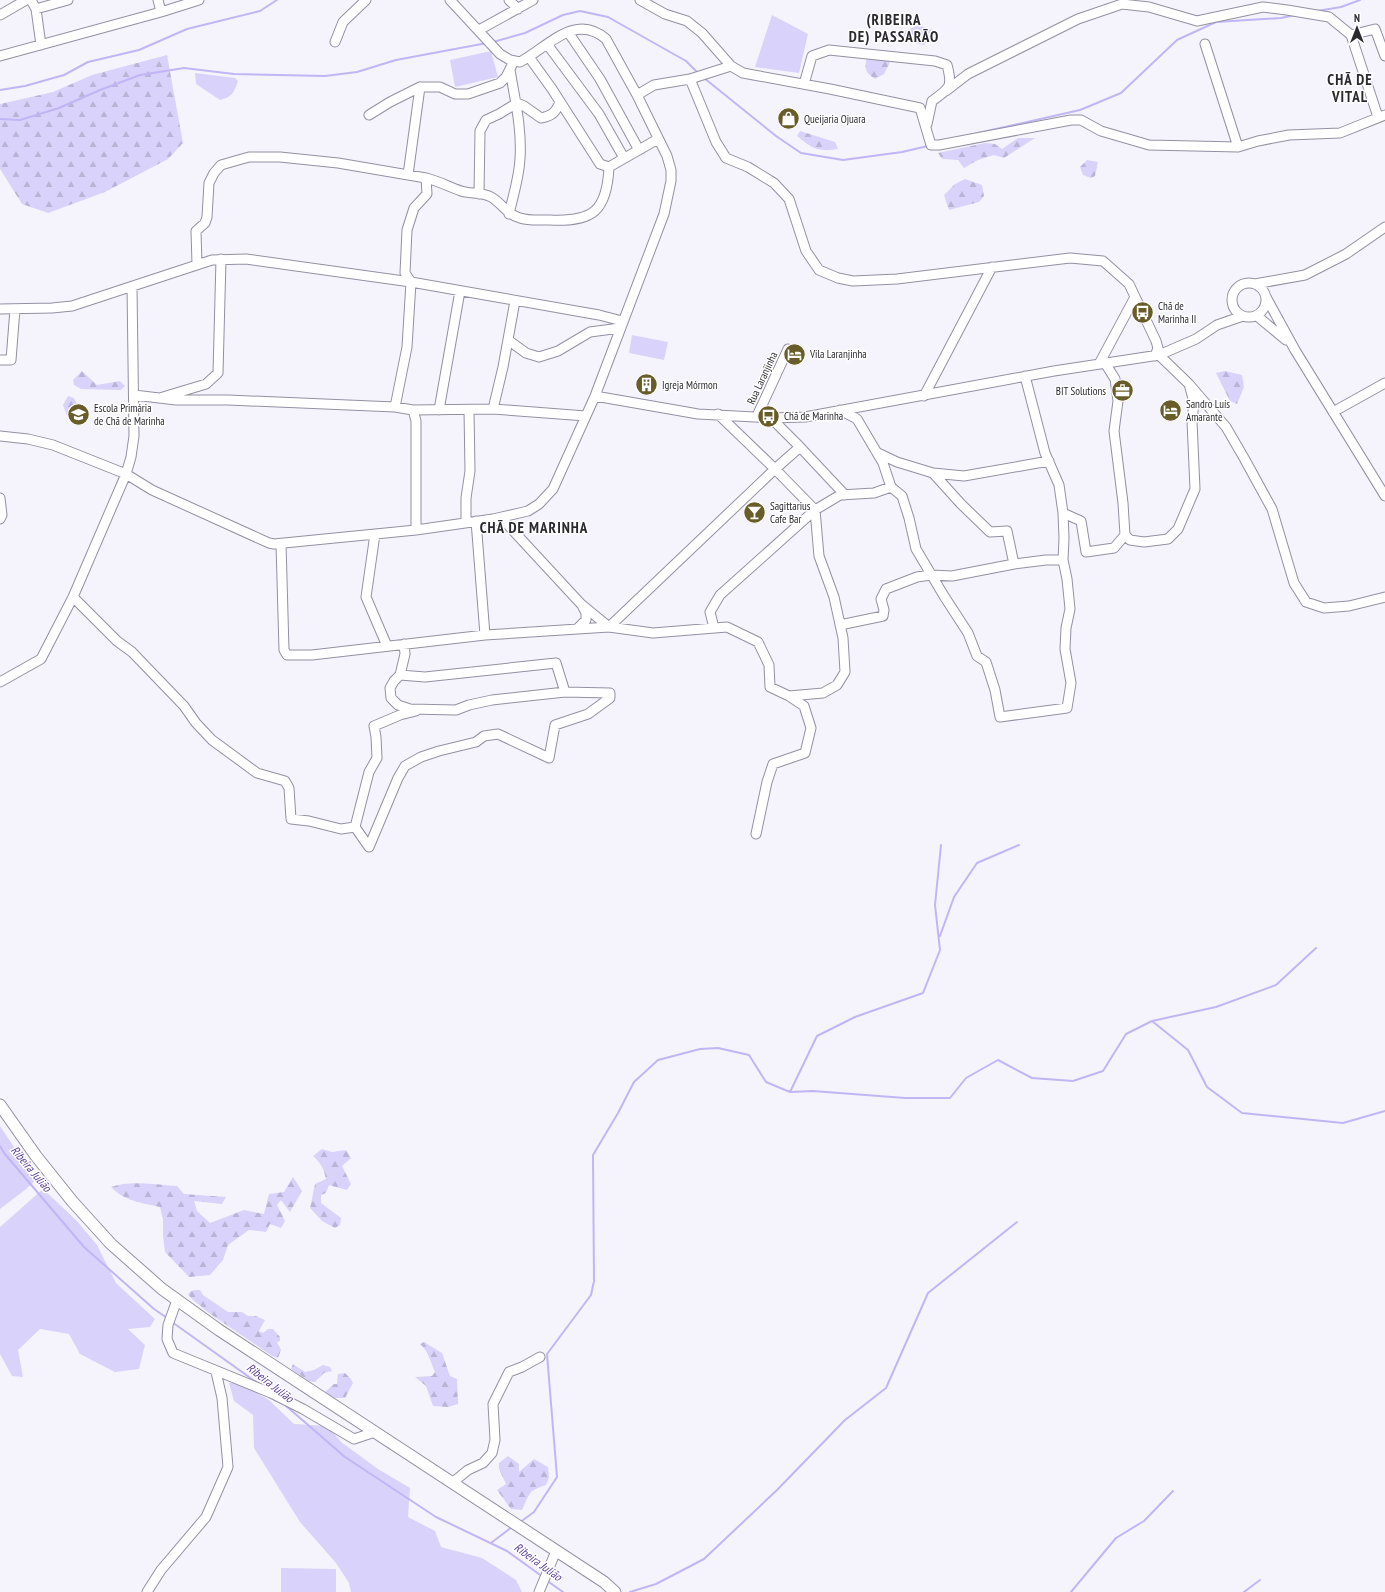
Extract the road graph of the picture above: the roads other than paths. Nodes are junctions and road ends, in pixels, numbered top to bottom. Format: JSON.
{"nodes":[{"id":1,"x":26,"y":0,"type":"edge"},
{"id":2,"x":31,"y":0,"type":"edge"},
{"id":3,"x":68,"y":0,"type":"edge"},
{"id":4,"x":158,"y":0,"type":"edge"},
{"id":5,"x":199,"y":0,"type":"edge"},
{"id":6,"x":366,"y":0,"type":"edge"},
{"id":7,"x":450,"y":0,"type":"edge"},
{"id":8,"x":509,"y":0,"type":"edge"},
{"id":9,"x":533,"y":0,"type":"edge"},
{"id":10,"x":640,"y":0,"type":"edge"},
{"id":11,"x":36,"y":9,"type":"junction"},
{"id":12,"x":518,"y":10,"type":"junction"},
{"id":13,"x":161,"y":12,"type":"junction"},
{"id":14,"x":0,"y":15,"type":"edge"},
{"id":15,"x":480,"y":32,"type":"junction"},
{"id":16,"x":568,"y":32,"type":"junction"},
{"id":17,"x":1351,"y":34,"type":"junction"},
{"id":18,"x":335,"y":42,"type":"dead end"},
{"id":19,"x":547,"y":44,"type":"junction"},
{"id":20,"x":1206,"y":44,"type":"dead end"},
{"id":21,"x":41,"y":45,"type":"junction"},
{"id":22,"x":0,"y":56,"type":"edge"},
{"id":23,"x":1385,"y":56,"type":"edge"},
{"id":24,"x":529,"y":57,"type":"junction"},
{"id":25,"x":514,"y":61,"type":"junction"},
{"id":26,"x":731,"y":66,"type":"junction"},
{"id":27,"x":510,"y":70,"type":"junction"},
{"id":28,"x":690,"y":79,"type":"junction"},
{"id":29,"x":804,"y":84,"type":"junction"},
{"id":30,"x":420,"y":87,"type":"junction"},
{"id":31,"x":946,"y":91,"type":"junction"},
{"id":32,"x":637,"y":95,"type":"junction"},
{"id":33,"x":560,"y":102,"type":"junction"},
{"id":34,"x":517,"y":103,"type":"junction"},
{"id":35,"x":369,"y":115,"type":"dead end"},
{"id":36,"x":1381,"y":116,"type":"edge"},
{"id":37,"x":928,"y":132,"type":"junction"},
{"id":38,"x":658,"y":139,"type":"junction"},
{"id":39,"x":1238,"y":148,"type":"junction"},
{"id":40,"x":638,"y":150,"type":"junction"},
{"id":41,"x":624,"y":158,"type":"junction"},
{"id":42,"x":609,"y":166,"type":"junction"},
{"id":43,"x":408,"y":175,"type":"junction"},
{"id":44,"x":426,"y":178,"type":"junction"},
{"id":45,"x":479,"y":194,"type":"junction"},
{"id":46,"x":509,"y":214,"type":"junction"},
{"id":47,"x":1385,"y":227,"type":"edge"},
{"id":48,"x":222,"y":259,"type":"junction"},
{"id":49,"x":197,"y":264,"type":"junction"},
{"id":50,"x":992,"y":267,"type":"junction"},
{"id":51,"x":411,"y":282,"type":"junction"},
{"id":52,"x":1255,"y":284,"type":"junction"},
{"id":53,"x":132,"y":287,"type":"junction"},
{"id":54,"x":460,"y":291,"type":"junction"},
{"id":55,"x":1135,"y":297,"type":"junction"},
{"id":56,"x":1266,"y":297,"type":"junction"},
{"id":57,"x":515,"y":301,"type":"junction"},
{"id":58,"x":0,"y":309,"type":"edge"},
{"id":59,"x":15,"y":309,"type":"junction"},
{"id":60,"x":1242,"y":316,"type":"junction"},
{"id":61,"x":1257,"y":316,"type":"junction"},
{"id":62,"x":621,"y":325,"type":"junction"},
{"id":63,"x":508,"y":340,"type":"junction"},
{"id":64,"x":1156,"y":341,"type":"junction"},
{"id":65,"x":788,"y":349,"type":"dead end"},
{"id":66,"x":1294,"y":350,"type":"junction"},
{"id":67,"x":1170,"y":351,"type":"junction"},
{"id":68,"x":1157,"y":356,"type":"junction"},
{"id":69,"x":0,"y":360,"type":"edge"},
{"id":70,"x":1102,"y":364,"type":"junction"},
{"id":71,"x":1025,"y":376,"type":"junction"},
{"id":72,"x":1385,"y":383,"type":"edge"},
{"id":73,"x":1189,"y":384,"type":"junction"},
{"id":74,"x":134,"y":395,"type":"junction"},
{"id":75,"x":595,"y":396,"type":"junction"},
{"id":76,"x":924,"y":396,"type":"junction"},
{"id":77,"x":160,"y":398,"type":"junction"},
{"id":78,"x":395,"y":407,"type":"junction"},
{"id":79,"x":493,"y":409,"type":"junction"},
{"id":80,"x":413,"y":410,"type":"junction"},
{"id":81,"x":439,"y":410,"type":"junction"},
{"id":82,"x":469,"y":410,"type":"junction"},
{"id":83,"x":840,"y":410,"type":"junction"},
{"id":84,"x":1333,"y":412,"type":"junction"},
{"id":85,"x":718,"y":414,"type":"junction"},
{"id":86,"x":586,"y":416,"type":"junction"},
{"id":87,"x":757,"y":416,"type":"junction"},
{"id":88,"x":771,"y":418,"type":"junction"},
{"id":89,"x":0,"y":436,"type":"edge"},
{"id":90,"x":800,"y":447,"type":"junction"},
{"id":91,"x":878,"y":453,"type":"junction"},
{"id":92,"x":1049,"y":461,"type":"junction"},
{"id":93,"x":775,"y":469,"type":"junction"},
{"id":94,"x":933,"y":473,"type":"junction"},
{"id":95,"x":126,"y":474,"type":"junction"},
{"id":96,"x":891,"y":487,"type":"junction"},
{"id":97,"x":845,"y":495,"type":"junction"},
{"id":98,"x":1385,"y":496,"type":"edge"},
{"id":99,"x":0,"y":498,"type":"edge"},
{"id":100,"x":815,"y":510,"type":"junction"},
{"id":101,"x":1063,"y":513,"type":"junction"},
{"id":102,"x":0,"y":519,"type":"edge"},
{"id":103,"x":493,"y":519,"type":"junction"},
{"id":104,"x":476,"y":521,"type":"junction"},
{"id":105,"x":466,"y":522,"type":"junction"},
{"id":106,"x":416,"y":530,"type":"junction"},
{"id":107,"x":375,"y":534,"type":"junction"},
{"id":108,"x":1125,"y":535,"type":"junction"},
{"id":109,"x":281,"y":544,"type":"junction"},
{"id":110,"x":1062,"y":560,"type":"junction"},
{"id":111,"x":1014,"y":564,"type":"junction"},
{"id":112,"x":931,"y":575,"type":"junction"},
{"id":113,"x":1385,"y":596,"type":"edge"},
{"id":114,"x":73,"y":597,"type":"junction"},
{"id":115,"x":581,"y":604,"type":"junction"},
{"id":116,"x":840,"y":626,"type":"junction"},
{"id":117,"x":609,"y":627,"type":"junction"},
{"id":118,"x":714,"y":628,"type":"junction"},
{"id":119,"x":577,"y":629,"type":"junction"},
{"id":120,"x":485,"y":635,"type":"junction"},
{"id":121,"x":404,"y":644,"type":"junction"},
{"id":122,"x":387,"y":646,"type":"junction"},
{"id":123,"x":400,"y":675,"type":"junction"},
{"id":124,"x":0,"y":682,"type":"edge"},
{"id":125,"x":565,"y":692,"type":"junction"},
{"id":126,"x":789,"y":696,"type":"junction"},
{"id":127,"x":422,"y":710,"type":"junction"},
{"id":128,"x":355,"y":827,"type":"junction"},
{"id":129,"x":756,"y":834,"type":"dead end"},
{"id":130,"x":0,"y":1105,"type":"edge"},
{"id":131,"x":177,"y":1300,"type":"junction"},
{"id":132,"x":540,"y":1357,"type":"dead end"},
{"id":133,"x":216,"y":1372,"type":"junction"},
{"id":134,"x":375,"y":1432,"type":"junction"},
{"id":135,"x":452,"y":1483,"type":"junction"},
{"id":136,"x":556,"y":1551,"type":"junction"},
{"id":137,"x":539,"y":1591,"type":"edge"},
{"id":138,"x":147,"y":1592,"type":"edge"},
{"id":139,"x":615,"y":1592,"type":"edge"}],
"edges":[{"from":1,"to":14,"type":"street"},
{"from":2,"to":11,"type":"street"},
{"from":3,"to":11,"type":"street"},
{"from":4,"to":13,"type":"street"},
{"from":5,"to":13,"type":"street"},
{"from":6,"to":18,"type":"street"},
{"from":7,"to":15,"type":"street"},
{"from":8,"to":12,"type":"street"},
{"from":9,"to":12,"type":"street"},
{"from":10,"to":26,"type":"street"},
{"from":11,"to":21,"type":"street"},
{"from":12,"to":15,"type":"street"},
{"from":13,"to":21,"type":"street"},
{"from":15,"to":25,"type":"street"},
{"from":16,"to":19,"type":"street"},
{"from":16,"to":32,"type":"street"},
{"from":16,"to":40,"type":"street"},
{"from":17,"to":23,"type":"street"},
{"from":17,"to":31,"type":"street"},
{"from":17,"to":36,"type":"street"},
{"from":19,"to":24,"type":"street"},
{"from":19,"to":41,"type":"street"},
{"from":20,"to":39,"type":"street"},
{"from":21,"to":22,"type":"street"},
{"from":24,"to":25,"type":"street"},
{"from":24,"to":33,"type":"street"},
{"from":25,"to":27,"type":"street"},
{"from":26,"to":28,"type":"street"},
{"from":26,"to":29,"type":"street"},
{"from":27,"to":30,"type":"street"},
{"from":27,"to":34,"type":"street"},
{"from":28,"to":32,"type":"street"},
{"from":28,"to":50,"type":"street"},
{"from":29,"to":31,"type":"street"},
{"from":29,"to":37,"type":"street"},
{"from":30,"to":35,"type":"street"},
{"from":30,"to":43,"type":"street"},
{"from":31,"to":37,"type":"street"},
{"from":32,"to":38,"type":"street"},
{"from":33,"to":34,"type":"street"},
{"from":33,"to":42,"type":"street"},
{"from":34,"to":45,"type":"street"},
{"from":34,"to":46,"type":"street"},
{"from":36,"to":39,"type":"street"},
{"from":37,"to":39,"type":"street"},
{"from":38,"to":40,"type":"street"},
{"from":38,"to":62,"type":"street"},
{"from":40,"to":41,"type":"street"},
{"from":41,"to":42,"type":"street"},
{"from":42,"to":46,"type":"street"},
{"from":43,"to":44,"type":"street"},
{"from":43,"to":49,"type":"street"},
{"from":44,"to":45,"type":"street"},
{"from":44,"to":51,"type":"street"},
{"from":45,"to":46,"type":"street"},
{"from":47,"to":52,"type":"street"},
{"from":48,"to":49,"type":"street"},
{"from":48,"to":51,"type":"street"},
{"from":48,"to":77,"type":"street"},
{"from":49,"to":53,"type":"street"},
{"from":50,"to":55,"type":"street"},
{"from":50,"to":76,"type":"street"},
{"from":51,"to":54,"type":"street"},
{"from":51,"to":78,"type":"street"},
{"from":52,"to":56,"type":"street"},
{"from":52,"to":60,"type":"street"},
{"from":53,"to":59,"type":"street"},
{"from":53,"to":74,"type":"street"},
{"from":54,"to":57,"type":"street"},
{"from":54,"to":81,"type":"street"},
{"from":55,"to":64,"type":"street"},
{"from":55,"to":70,"type":"street"},
{"from":56,"to":61,"type":"street"},
{"from":56,"to":66,"type":"street"},
{"from":57,"to":62,"type":"street"},
{"from":57,"to":63,"type":"street"},
{"from":58,"to":59,"type":"street"},
{"from":59,"to":69,"type":"street"},
{"from":60,"to":61,"type":"street"},
{"from":60,"to":67,"type":"street"},
{"from":61,"to":66,"type":"street"},
{"from":62,"to":63,"type":"street"},
{"from":62,"to":75,"type":"street"},
{"from":63,"to":79,"type":"street"},
{"from":64,"to":67,"type":"street"},
{"from":64,"to":68,"type":"street"},
{"from":65,"to":87,"type":"street","name":"Rua Laranjinha"},
{"from":66,"to":84,"type":"street"},
{"from":67,"to":68,"type":"street"},
{"from":68,"to":70,"type":"street"},
{"from":68,"to":73,"type":"street"},
{"from":70,"to":71,"type":"street"},
{"from":70,"to":108,"type":"street"},
{"from":71,"to":76,"type":"street"},
{"from":71,"to":92,"type":"street"},
{"from":72,"to":84,"type":"street"},
{"from":73,"to":108,"type":"street"},
{"from":73,"to":113,"type":"street"},
{"from":74,"to":77,"type":"street"},
{"from":74,"to":95,"type":"street"},
{"from":75,"to":85,"type":"street"},
{"from":75,"to":86,"type":"street"},
{"from":76,"to":83,"type":"street"},
{"from":77,"to":78,"type":"street"},
{"from":78,"to":80,"type":"street"},
{"from":79,"to":82,"type":"street"},
{"from":79,"to":86,"type":"street"},
{"from":80,"to":81,"type":"street"},
{"from":80,"to":106,"type":"street"},
{"from":81,"to":82,"type":"street"},
{"from":82,"to":105,"type":"street"},
{"from":83,"to":88,"type":"street"},
{"from":83,"to":91,"type":"street"},
{"from":84,"to":98,"type":"street"},
{"from":85,"to":87,"type":"street"},
{"from":85,"to":93,"type":"street"},
{"from":86,"to":103,"type":"street"},
{"from":87,"to":88,"type":"street"},
{"from":88,"to":90,"type":"street"},
{"from":89,"to":95,"type":"street"},
{"from":90,"to":93,"type":"street"},
{"from":90,"to":97,"type":"street"},
{"from":91,"to":94,"type":"street"},
{"from":91,"to":96,"type":"street"},
{"from":92,"to":94,"type":"street"},
{"from":92,"to":101,"type":"street"},
{"from":93,"to":100,"type":"street"},
{"from":93,"to":117,"type":"street"},
{"from":94,"to":111,"type":"street"},
{"from":95,"to":109,"type":"street"},
{"from":95,"to":114,"type":"street"},
{"from":96,"to":97,"type":"street"},
{"from":96,"to":112,"type":"street"},
{"from":97,"to":100,"type":"street"},
{"from":99,"to":102,"type":"street"},
{"from":100,"to":116,"type":"street"},
{"from":100,"to":118,"type":"street"},
{"from":101,"to":108,"type":"street"},
{"from":101,"to":110,"type":"street"},
{"from":103,"to":104,"type":"street"},
{"from":103,"to":115,"type":"street"},
{"from":104,"to":105,"type":"street"},
{"from":104,"to":120,"type":"street"},
{"from":105,"to":106,"type":"street"},
{"from":106,"to":107,"type":"street"},
{"from":107,"to":109,"type":"street"},
{"from":107,"to":122,"type":"street"},
{"from":109,"to":122,"type":"street"},
{"from":110,"to":111,"type":"street"},
{"from":110,"to":112,"type":"street"},
{"from":111,"to":112,"type":"street"},
{"from":112,"to":116,"type":"street"},
{"from":114,"to":124,"type":"street"},
{"from":114,"to":128,"type":"street"},
{"from":115,"to":117,"type":"street"},
{"from":115,"to":119,"type":"street"},
{"from":116,"to":126,"type":"street"},
{"from":117,"to":118,"type":"street"},
{"from":117,"to":119,"type":"street"},
{"from":118,"to":126,"type":"street"},
{"from":119,"to":120,"type":"street"},
{"from":120,"to":121,"type":"street"},
{"from":121,"to":122,"type":"street"},
{"from":121,"to":123,"type":"street"},
{"from":123,"to":125,"type":"street"},
{"from":123,"to":127,"type":"street"},
{"from":125,"to":127,"type":"street"},
{"from":125,"to":128,"type":"street"},
{"from":126,"to":129,"type":"street"},
{"from":127,"to":128,"type":"street"},
{"from":130,"to":131,"type":"main road"},
{"from":131,"to":133,"type":"street"},
{"from":131,"to":134,"type":"main road"},
{"from":132,"to":135,"type":"street"},
{"from":133,"to":134,"type":"street"},
{"from":133,"to":138,"type":"street"},
{"from":134,"to":135,"type":"main road"},
{"from":135,"to":136,"type":"main road"},
{"from":136,"to":137,"type":"street"},
{"from":136,"to":139,"type":"main road"}]}
